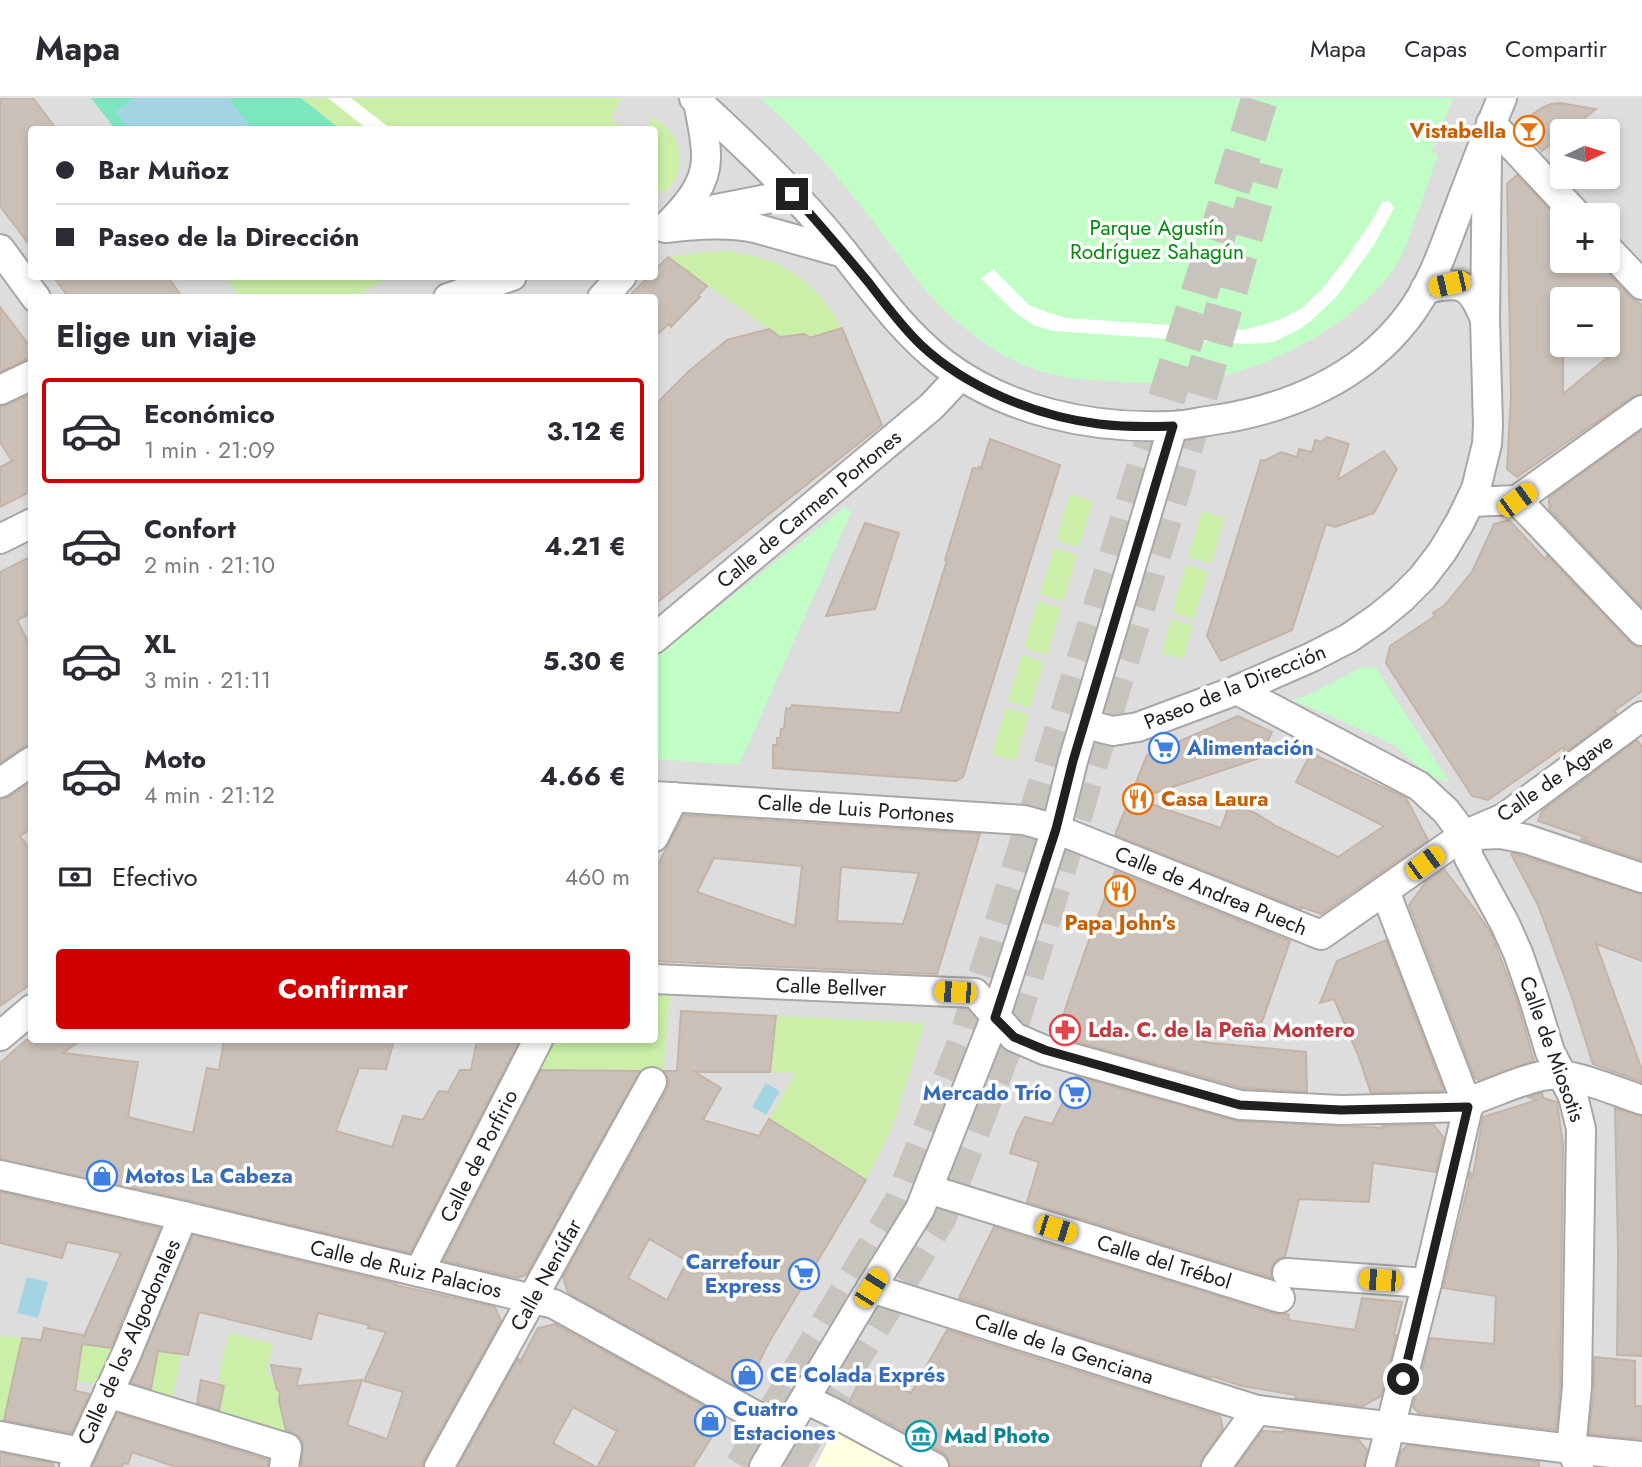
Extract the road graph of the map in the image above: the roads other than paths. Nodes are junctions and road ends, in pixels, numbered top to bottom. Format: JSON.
{"nodes":[{"id":1,"x":696,"y":100,"type":"edge"},
{"id":2,"x":1493,"y":118,"type":"edge"},
{"id":3,"x":792,"y":194,"type":"junction"},
{"id":4,"x":1567,"y":203,"type":"edge"},
{"id":5,"x":658,"y":230,"type":"edge"},
{"id":6,"x":658,"y":231,"type":"edge"},
{"id":7,"x":658,"y":231,"type":"edge"},
{"id":8,"x":0,"y":249,"type":"edge"},
{"id":9,"x":844,"y":253,"type":"junction"},
{"id":10,"x":1620,"y":262,"type":"edge"},
{"id":11,"x":500,"y":280,"type":"edge"},
{"id":12,"x":1642,"y":285,"type":"edge"},
{"id":13,"x":1425,"y":289,"type":"junction"},
{"id":14,"x":33,"y":294,"type":"edge"},
{"id":15,"x":460,"y":294,"type":"edge"},
{"id":16,"x":1485,"y":318,"type":"junction"},
{"id":17,"x":961,"y":376,"type":"junction"},
{"id":18,"x":28,"y":377,"type":"edge"},
{"id":19,"x":0,"y":390,"type":"edge"},
{"id":20,"x":1642,"y":410,"type":"edge"},
{"id":21,"x":1173,"y":426,"type":"junction"},
{"id":22,"x":1517,"y":500,"type":"junction"},
{"id":23,"x":1471,"y":502,"type":"junction"},
{"id":24,"x":28,"y":525,"type":"edge"},
{"id":25,"x":0,"y":539,"type":"edge"},
{"id":26,"x":1642,"y":631,"type":"edge"},
{"id":27,"x":658,"y":636,"type":"edge"},
{"id":28,"x":1237,"y":690,"type":"junction"},
{"id":29,"x":1642,"y":716,"type":"edge"},
{"id":30,"x":1085,"y":723,"type":"junction"},
{"id":31,"x":28,"y":764,"type":"edge"},
{"id":32,"x":0,"y":783,"type":"edge"},
{"id":33,"x":664,"y":796,"type":"edge"},
{"id":34,"x":658,"y":821,"type":"edge"},
{"id":35,"x":1056,"y":829,"type":"junction"},
{"id":36,"x":1464,"y":835,"type":"junction"},
{"id":37,"x":1642,"y":878,"type":"edge"},
{"id":38,"x":1385,"y":891,"type":"junction"},
{"id":39,"x":658,"y":979,"type":"edge"},
{"id":40,"x":28,"y":1012,"type":"edge"},
{"id":41,"x":995,"y":1018,"type":"junction"},
{"id":42,"x":0,"y":1037,"type":"edge"},
{"id":43,"x":536,"y":1043,"type":"edge"},
{"id":44,"x":1561,"y":1074,"type":"junction"},
{"id":45,"x":652,"y":1082,"type":"dead end"},
{"id":46,"x":1642,"y":1100,"type":"edge"},
{"id":47,"x":1468,"y":1107,"type":"junction"},
{"id":48,"x":0,"y":1175,"type":"edge"},
{"id":49,"x":928,"y":1189,"type":"junction"},
{"id":50,"x":183,"y":1216,"type":"junction"},
{"id":51,"x":419,"y":1272,"type":"junction"},
{"id":52,"x":1427,"y":1283,"type":"junction"},
{"id":53,"x":871,"y":1288,"type":"junction"},
{"id":54,"x":533,"y":1299,"type":"junction"},
{"id":55,"x":108,"y":1393,"type":"junction"},
{"id":56,"x":804,"y":1399,"type":"junction"},
{"id":57,"x":1257,"y":1410,"type":"junction"},
{"id":58,"x":1390,"y":1427,"type":"junction"},
{"id":59,"x":785,"y":1432,"type":"junction"},
{"id":60,"x":0,"y":1436,"type":"edge"},
{"id":61,"x":1642,"y":1456,"type":"edge"},
{"id":62,"x":78,"y":1459,"type":"edge"},
{"id":63,"x":1569,"y":1461,"type":"edge"},
{"id":64,"x":284,"y":1467,"type":"edge"},
{"id":65,"x":439,"y":1467,"type":"edge"},
{"id":66,"x":764,"y":1467,"type":"edge"},
{"id":67,"x":934,"y":1467,"type":"edge"},
{"id":68,"x":1216,"y":1467,"type":"edge"},
{"id":69,"x":1380,"y":1467,"type":"edge"}],
"edges":[{"from":1,"to":3,"type":"street"},
{"from":1,"to":5,"type":"street"},
{"from":2,"to":4,"type":"street"},
{"from":2,"to":13,"type":"street"},
{"from":2,"to":16,"type":"street","name":"Paseo de la Dirección"},
{"from":3,"to":6,"type":"street"},
{"from":3,"to":9,"type":"street"},
{"from":7,"to":9,"type":"street"},
{"from":8,"to":14,"type":"street"},
{"from":9,"to":17,"type":"street"},
{"from":10,"to":12,"type":"street"},
{"from":11,"to":15,"type":"street"},
{"from":13,"to":16,"type":"street"},
{"from":13,"to":21,"type":"street"},
{"from":16,"to":23,"type":"street","name":"Paseo de la Dirección"},
{"from":17,"to":21,"type":"street"},
{"from":17,"to":27,"type":"street","name":"Calle de Carmen Portones"},
{"from":18,"to":19,"type":"street"},
{"from":20,"to":22,"type":"street"},
{"from":21,"to":30,"type":"street"},
{"from":22,"to":23,"type":"street"},
{"from":22,"to":26,"type":"street"},
{"from":23,"to":28,"type":"street","name":"Paseo de la Dirección"},
{"from":24,"to":25,"type":"street"},
{"from":28,"to":30,"type":"street","name":"Paseo de la Dirección"},
{"from":28,"to":36,"type":"street","name":"Calle de Miosotis"},
{"from":29,"to":36,"type":"street","name":"Calle de Ágave"},
{"from":30,"to":35,"type":"street"},
{"from":31,"to":32,"type":"street"},
{"from":33,"to":34,"type":"street"},
{"from":33,"to":35,"type":"street","name":"Calle de Luis Portones"},
{"from":35,"to":38,"type":"street","name":"Calle de Andrea Puech"},
{"from":35,"to":41,"type":"street"},
{"from":36,"to":37,"type":"street"},
{"from":36,"to":38,"type":"street","name":"Calle de Andrea Puech"},
{"from":36,"to":44,"type":"street","name":"Calle de Miosotis"},
{"from":38,"to":47,"type":"street"},
{"from":39,"to":41,"type":"street","name":"Calle Bellver"},
{"from":40,"to":42,"type":"street"},
{"from":41,"to":47,"type":"street","name":"Calle Bellver"},
{"from":41,"to":49,"type":"street"},
{"from":43,"to":51,"type":"street","name":"Calle de Porfirio"},
{"from":44,"to":46,"type":"street"},
{"from":44,"to":47,"type":"street"},
{"from":44,"to":63,"type":"street","name":"Calle de Miosotis"},
{"from":45,"to":54,"type":"street","name":"Calle Nenúfar"},
{"from":47,"to":52,"type":"street"},
{"from":48,"to":50,"type":"street","name":"Calle de Ruiz Palacios"},
{"from":49,"to":52,"type":"street","name":"Calle del Trébol"},
{"from":49,"to":53,"type":"street"},
{"from":50,"to":51,"type":"street","name":"Calle de Ruiz Palacios"},
{"from":50,"to":55,"type":"street","name":"Calle de los Algodonales"},
{"from":51,"to":54,"type":"street","name":"Calle de Ruiz Palacios"},
{"from":52,"to":58,"type":"street"},
{"from":53,"to":56,"type":"street"},
{"from":53,"to":57,"type":"street","name":"Calle de la Genciana"},
{"from":54,"to":59,"type":"street","name":"Calle de Ruiz Palacios"},
{"from":54,"to":65,"type":"street","name":"Calle Nenúfar"},
{"from":55,"to":62,"type":"street","name":"Calle de los Algodonales"},
{"from":55,"to":64,"type":"street"},
{"from":56,"to":59,"type":"street"},
{"from":56,"to":67,"type":"street"},
{"from":57,"to":58,"type":"street","name":"Calle de la Genciana"},
{"from":57,"to":68,"type":"street"},
{"from":58,"to":63,"type":"street","name":"Calle de la Genciana"},
{"from":58,"to":69,"type":"street"},
{"from":59,"to":66,"type":"street"},
{"from":60,"to":62,"type":"street"},
{"from":61,"to":63,"type":"street","name":"Calle de la Genciana"}]}
